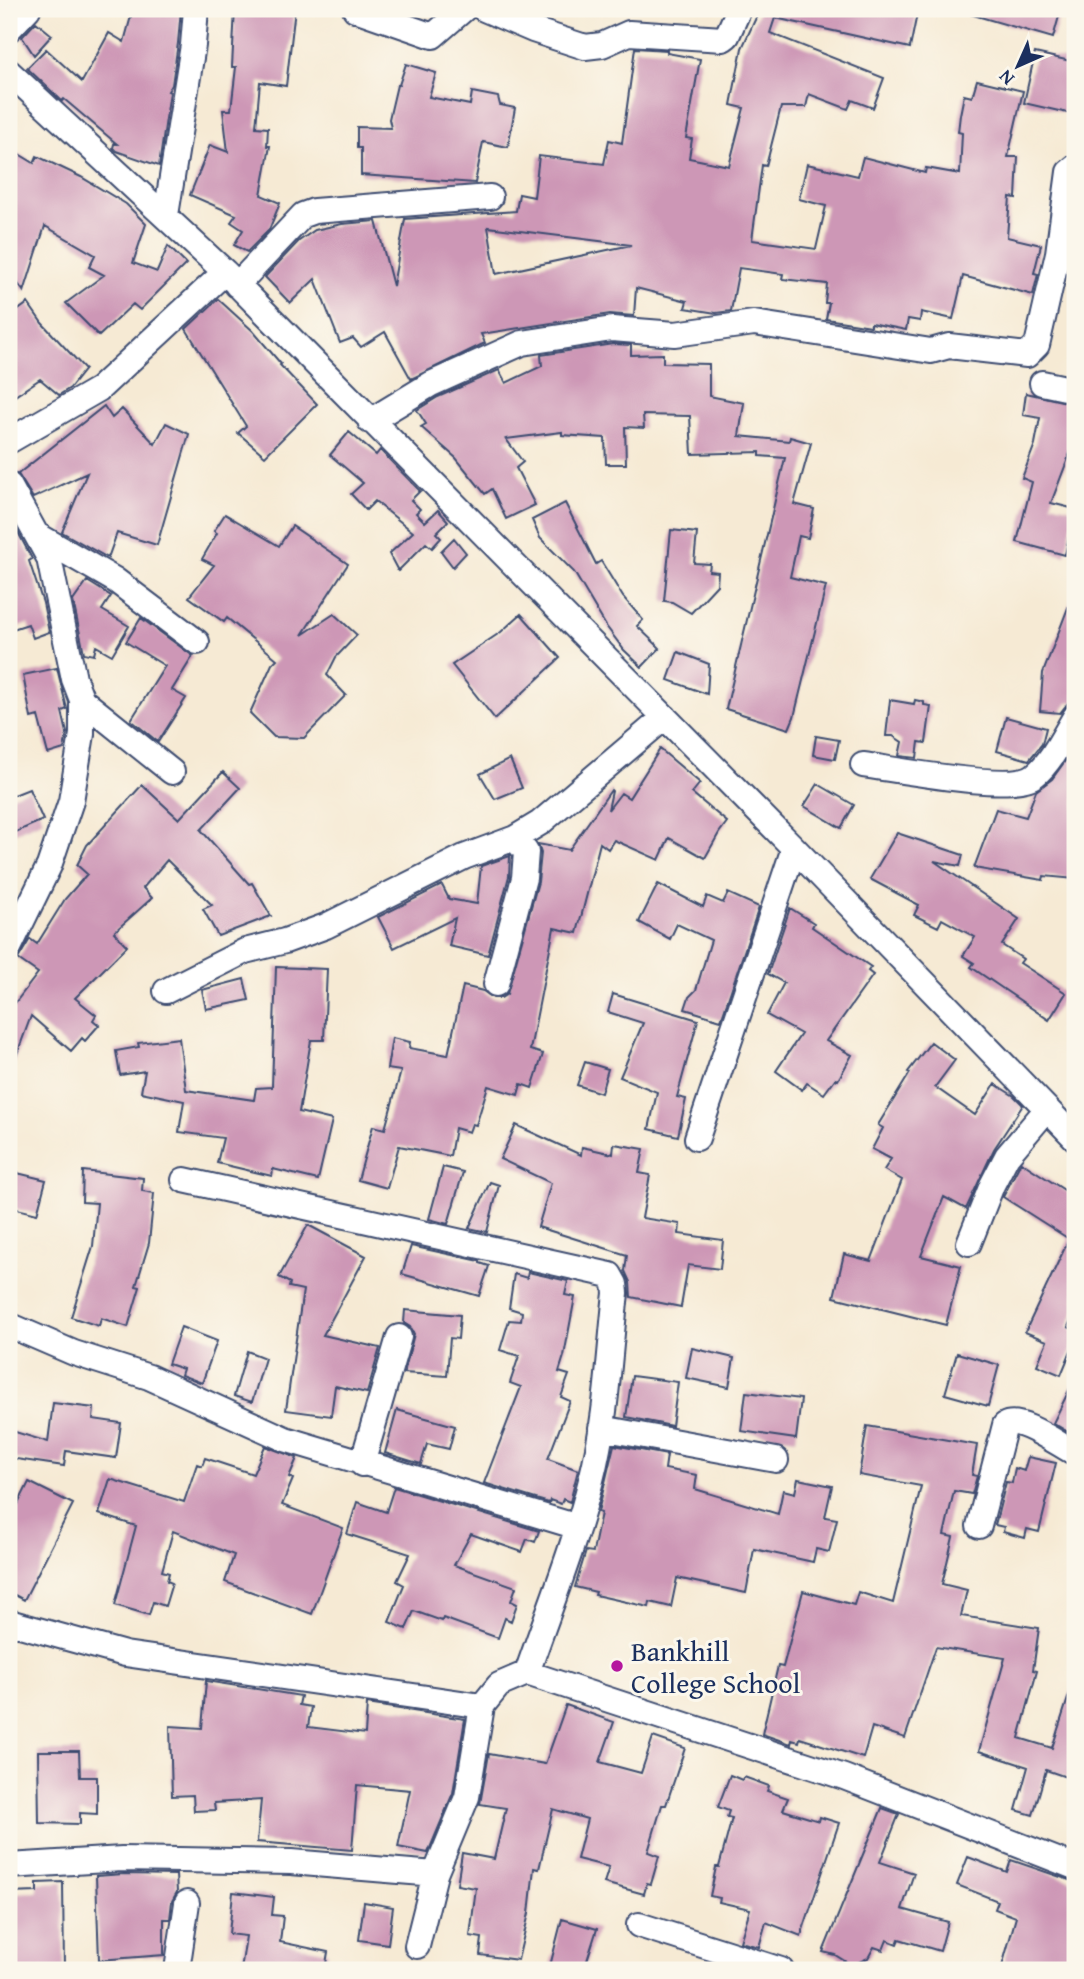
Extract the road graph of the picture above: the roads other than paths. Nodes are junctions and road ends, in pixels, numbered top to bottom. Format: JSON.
{"nodes":[{"id":1,"x":27,"y":9,"type":"edge"},
{"id":2,"x":196,"y":9,"type":"edge"},
{"id":3,"x":355,"y":9,"type":"edge"},
{"id":4,"x":464,"y":9,"type":"edge"},
{"id":5,"x":484,"y":9,"type":"edge"},
{"id":6,"x":739,"y":9,"type":"edge"},
{"id":7,"x":9,"y":29,"type":"edge"},
{"id":8,"x":9,"y":72,"type":"edge"},
{"id":9,"x":1075,"y":167,"type":"edge"},
{"id":10,"x":490,"y":197,"type":"dead end"},
{"id":11,"x":166,"y":215,"type":"junction"},
{"id":12,"x":231,"y":279,"type":"junction"},
{"id":13,"x":1042,"y":383,"type":"dead end"},
{"id":14,"x":1075,"y":390,"type":"edge"},
{"id":15,"x":370,"y":421,"type":"junction"},
{"id":16,"x":9,"y":441,"type":"edge"},
{"id":17,"x":9,"y":485,"type":"edge"},
{"id":18,"x":37,"y":535,"type":"junction"},
{"id":19,"x":197,"y":642,"type":"dead end"},
{"id":20,"x":82,"y":700,"type":"junction"},
{"id":21,"x":1075,"y":717,"type":"edge"},
{"id":22,"x":665,"y":718,"type":"junction"},
{"id":23,"x":863,"y":765,"type":"dead end"},
{"id":24,"x":172,"y":772,"type":"dead end"},
{"id":25,"x":515,"y":838,"type":"junction"},
{"id":26,"x":794,"y":848,"type":"junction"},
{"id":27,"x":9,"y":948,"type":"edge"},
{"id":28,"x":496,"y":984,"type":"dead end"},
{"id":29,"x":166,"y":991,"type":"dead end"},
{"id":30,"x":1047,"y":1109,"type":"junction"},
{"id":31,"x":1075,"y":1138,"type":"edge"},
{"id":32,"x":697,"y":1139,"type":"dead end"},
{"id":33,"x":184,"y":1180,"type":"dead end"},
{"id":34,"x":969,"y":1242,"type":"dead end"},
{"id":35,"x":9,"y":1325,"type":"edge"},
{"id":36,"x":398,"y":1338,"type":"dead end"},
{"id":37,"x":601,"y":1428,"type":"junction"},
{"id":38,"x":1075,"y":1454,"type":"edge"},
{"id":39,"x":776,"y":1460,"type":"dead end"},
{"id":40,"x":362,"y":1464,"type":"junction"},
{"id":41,"x":979,"y":1526,"type":"dead end"},
{"id":42,"x":578,"y":1527,"type":"junction"},
{"id":43,"x":9,"y":1622,"type":"edge"},
{"id":44,"x":527,"y":1673,"type":"junction"},
{"id":45,"x":482,"y":1706,"type":"junction"},
{"id":46,"x":9,"y":1866,"type":"edge"},
{"id":47,"x":1075,"y":1867,"type":"edge"},
{"id":48,"x":435,"y":1874,"type":"junction"},
{"id":49,"x":187,"y":1903,"type":"dead end"},
{"id":50,"x":639,"y":1925,"type":"dead end"},
{"id":51,"x":417,"y":1946,"type":"dead end"},
{"id":52,"x":177,"y":1970,"type":"edge"},
{"id":53,"x":780,"y":1970,"type":"edge"}],
"edges":[{"from":1,"to":7,"type":"street"},
{"from":2,"to":11,"type":"street"},
{"from":3,"to":4,"type":"street"},
{"from":5,"to":6,"type":"street"},
{"from":8,"to":11,"type":"street"},
{"from":9,"to":15,"type":"street"},
{"from":10,"to":12,"type":"street"},
{"from":11,"to":12,"type":"street"},
{"from":12,"to":15,"type":"street"},
{"from":12,"to":16,"type":"street"},
{"from":13,"to":14,"type":"street"},
{"from":15,"to":22,"type":"street"},
{"from":17,"to":18,"type":"street"},
{"from":18,"to":19,"type":"street"},
{"from":18,"to":20,"type":"street"},
{"from":20,"to":24,"type":"street"},
{"from":20,"to":27,"type":"street"},
{"from":21,"to":23,"type":"street"},
{"from":22,"to":25,"type":"street"},
{"from":22,"to":26,"type":"street"},
{"from":25,"to":28,"type":"street"},
{"from":25,"to":29,"type":"street"},
{"from":26,"to":30,"type":"street"},
{"from":26,"to":32,"type":"street"},
{"from":30,"to":31,"type":"street"},
{"from":30,"to":34,"type":"street"},
{"from":33,"to":37,"type":"street"},
{"from":35,"to":40,"type":"street"},
{"from":36,"to":40,"type":"street"},
{"from":37,"to":39,"type":"street"},
{"from":37,"to":42,"type":"street"},
{"from":38,"to":41,"type":"street"},
{"from":40,"to":42,"type":"street"},
{"from":42,"to":44,"type":"street"},
{"from":43,"to":45,"type":"street"},
{"from":44,"to":45,"type":"street"},
{"from":44,"to":47,"type":"street"},
{"from":45,"to":48,"type":"street"},
{"from":46,"to":48,"type":"street"},
{"from":48,"to":51,"type":"street"},
{"from":49,"to":52,"type":"street"},
{"from":50,"to":53,"type":"street"}]}
